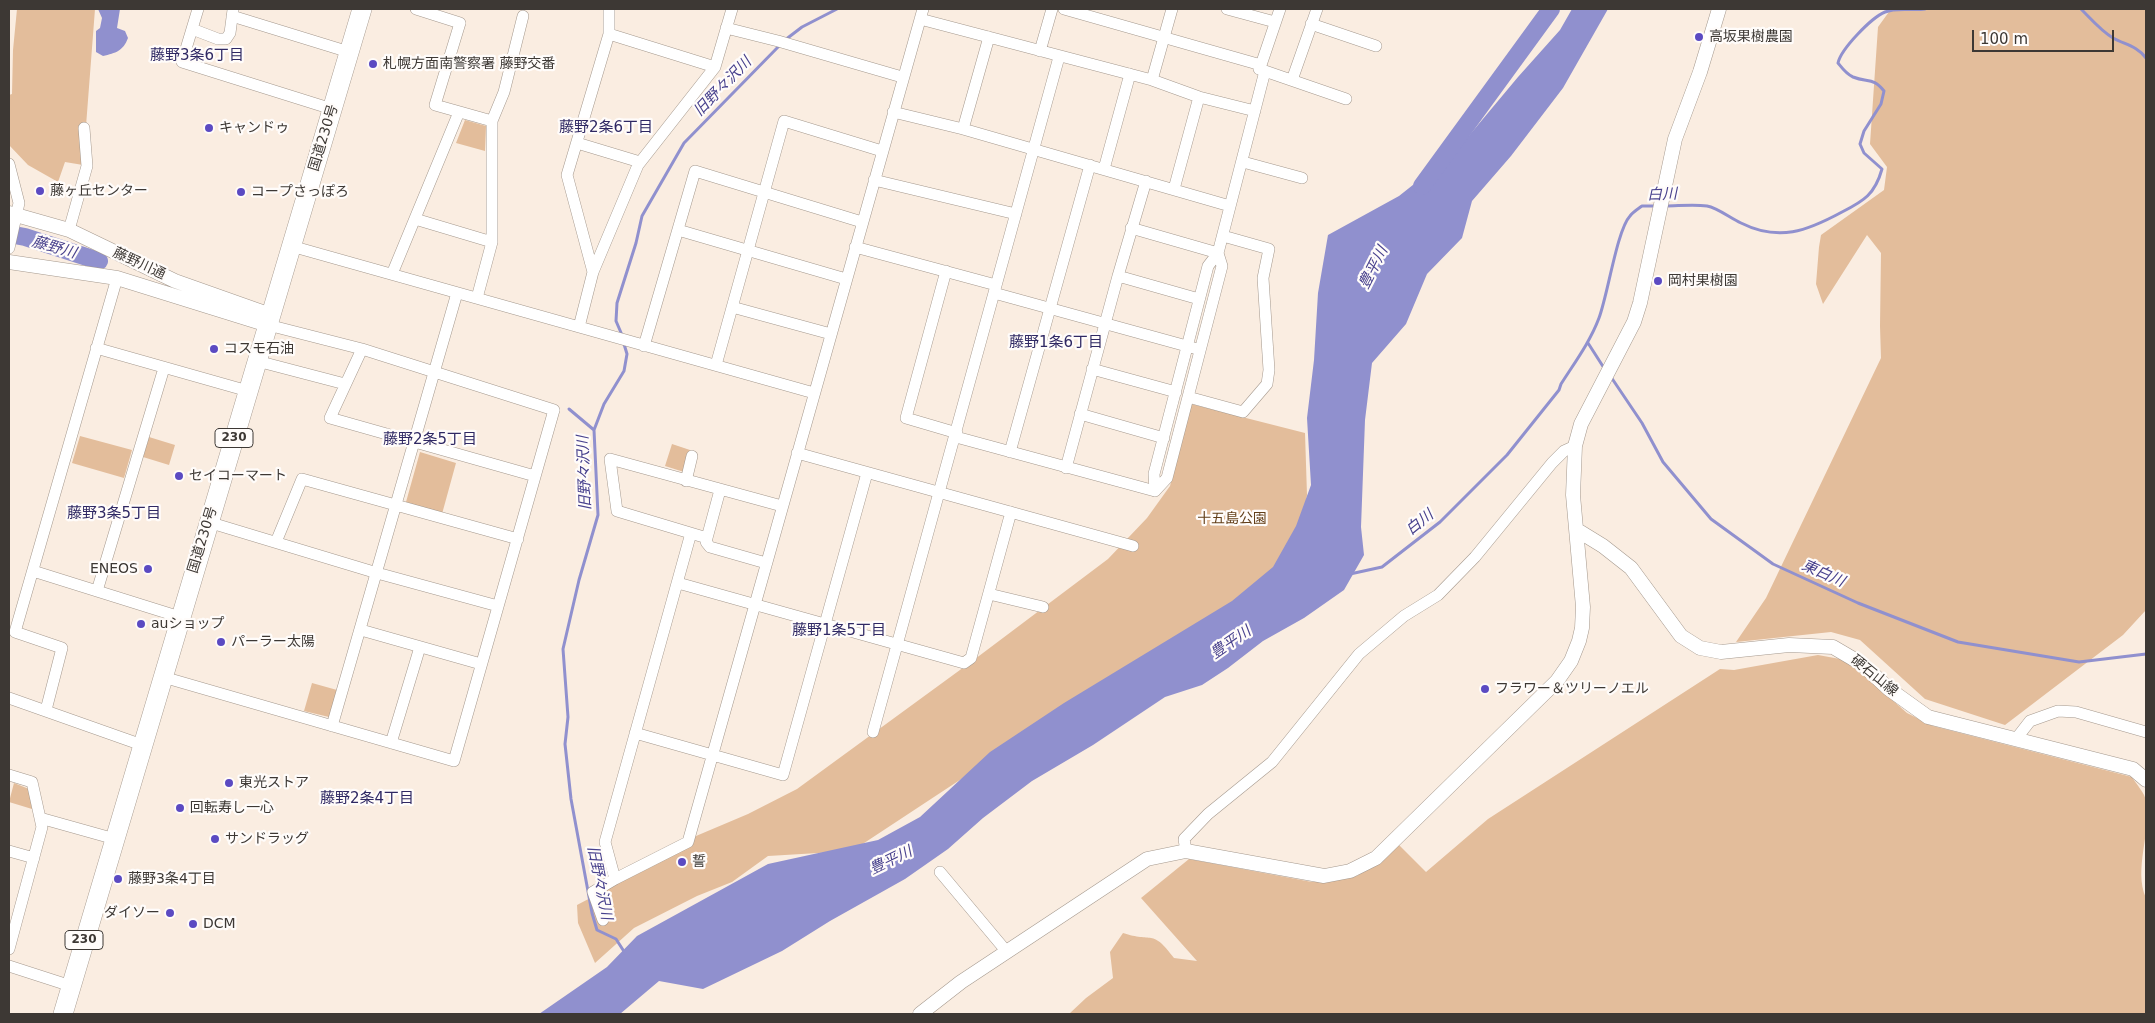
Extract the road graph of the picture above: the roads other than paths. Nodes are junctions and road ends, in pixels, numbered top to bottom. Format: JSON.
{"nodes":[{"id":1,"x":198,"y":9,"type":"edge"},
{"id":2,"x":362,"y":9,"type":"edge"},
{"id":3,"x":416,"y":9,"type":"edge"},
{"id":4,"x":609,"y":9,"type":"edge"},
{"id":5,"x":732,"y":9,"type":"edge"},
{"id":6,"x":1052,"y":9,"type":"edge"},
{"id":7,"x":1064,"y":9,"type":"edge"},
{"id":8,"x":1172,"y":9,"type":"edge"},
{"id":9,"x":1227,"y":9,"type":"edge"},
{"id":10,"x":1280,"y":9,"type":"edge"},
{"id":11,"x":1317,"y":9,"type":"edge"},
{"id":12,"x":1719,"y":9,"type":"edge"},
{"id":13,"x":233,"y":12,"type":"edge"},
{"id":14,"x":921,"y":14,"type":"edge"},
{"id":15,"x":522,"y":16,"type":"dead end"},
{"id":16,"x":1275,"y":22,"type":"junction"},
{"id":17,"x":1311,"y":24,"type":"junction"},
{"id":18,"x":726,"y":28,"type":"junction"},
{"id":19,"x":192,"y":29,"type":"junction"},
{"id":20,"x":609,"y":34,"type":"junction"},
{"id":21,"x":1164,"y":37,"type":"junction"},
{"id":22,"x":990,"y":38,"type":"junction"},
{"id":23,"x":1376,"y":46,"type":"dead end"},
{"id":24,"x":1040,"y":51,"type":"junction"},
{"id":25,"x":349,"y":52,"type":"junction"},
{"id":26,"x":1059,"y":57,"type":"junction"},
{"id":27,"x":715,"y":67,"type":"junction"},
{"id":28,"x":1263,"y":68,"type":"junction"},
{"id":29,"x":1130,"y":74,"type":"junction"},
{"id":30,"x":902,"y":77,"type":"junction"},
{"id":31,"x":1152,"y":80,"type":"junction"},
{"id":32,"x":1292,"y":80,"type":"junction"},
{"id":33,"x":1199,"y":96,"type":"junction"},
{"id":34,"x":1346,"y":99,"type":"dead end"},
{"id":35,"x":332,"y":109,"type":"junction"},
{"id":36,"x":1255,"y":111,"type":"junction"},
{"id":37,"x":459,"y":112,"type":"junction"},
{"id":38,"x":893,"y":112,"type":"junction"},
{"id":39,"x":492,"y":121,"type":"junction"},
{"id":40,"x":84,"y":128,"type":"dead end"},
{"id":41,"x":963,"y":130,"type":"junction"},
{"id":42,"x":577,"y":143,"type":"junction"},
{"id":43,"x":1034,"y":150,"type":"junction"},
{"id":44,"x":882,"y":151,"type":"junction"},
{"id":45,"x":640,"y":162,"type":"junction"},
{"id":46,"x":1243,"y":162,"type":"junction"},
{"id":47,"x":9,"y":164,"type":"edge"},
{"id":48,"x":1090,"y":166,"type":"junction"},
{"id":49,"x":1104,"y":169,"type":"junction"},
{"id":50,"x":1302,"y":178,"type":"dead end"},
{"id":51,"x":874,"y":180,"type":"junction"},
{"id":52,"x":1146,"y":181,"type":"junction"},
{"id":53,"x":1174,"y":189,"type":"junction"},
{"id":54,"x":764,"y":192,"type":"junction"},
{"id":55,"x":1230,"y":206,"type":"junction"},
{"id":56,"x":1016,"y":214,"type":"junction"},
{"id":57,"x":13,"y":215,"type":"edge"},
{"id":58,"x":415,"y":219,"type":"junction"},
{"id":59,"x":862,"y":222,"type":"junction"},
{"id":60,"x":1131,"y":228,"type":"junction"},
{"id":61,"x":69,"y":230,"type":"junction"},
{"id":62,"x":678,"y":230,"type":"junction"},
{"id":63,"x":1222,"y":236,"type":"junction"},
{"id":64,"x":492,"y":242,"type":"junction"},
{"id":65,"x":291,"y":246,"type":"junction"},
{"id":66,"x":855,"y":247,"type":"junction"},
{"id":67,"x":9,"y":248,"type":"edge"},
{"id":68,"x":748,"y":250,"type":"junction"},
{"id":69,"x":1218,"y":253,"type":"junction"},
{"id":70,"x":9,"y":262,"type":"edge"},
{"id":71,"x":946,"y":271,"type":"junction"},
{"id":72,"x":592,"y":272,"type":"junction"},
{"id":73,"x":392,"y":274,"type":"junction"},
{"id":74,"x":1118,"y":276,"type":"junction"},
{"id":75,"x":117,"y":278,"type":"junction"},
{"id":76,"x":846,"y":279,"type":"junction"},
{"id":77,"x":995,"y":289,"type":"junction"},
{"id":78,"x":457,"y":293,"type":"junction"},
{"id":79,"x":477,"y":298,"type":"junction"},
{"id":80,"x":1200,"y":299,"type":"junction"},
{"id":81,"x":732,"y":307,"type":"junction"},
{"id":82,"x":1050,"y":308,"type":"junction"},
{"id":83,"x":269,"y":320,"type":"junction"},
{"id":84,"x":1105,"y":322,"type":"junction"},
{"id":85,"x":579,"y":327,"type":"junction"},
{"id":86,"x":831,"y":334,"type":"junction"},
{"id":87,"x":644,"y":346,"type":"junction"},
{"id":88,"x":1187,"y":346,"type":"junction"},
{"id":89,"x":96,"y":348,"type":"junction"},
{"id":90,"x":362,"y":349,"type":"junction"},
{"id":91,"x":1200,"y":349,"type":"junction"},
{"id":92,"x":257,"y":361,"type":"junction"},
{"id":93,"x":716,"y":366,"type":"junction"},
{"id":94,"x":164,"y":368,"type":"junction"},
{"id":95,"x":1092,"y":369,"type":"junction"},
{"id":96,"x":435,"y":372,"type":"junction"},
{"id":97,"x":345,"y":384,"type":"junction"},
{"id":98,"x":248,"y":391,"type":"junction"},
{"id":99,"x":1176,"y":392,"type":"junction"},
{"id":100,"x":814,"y":393,"type":"junction"},
{"id":101,"x":1188,"y":397,"type":"junction"},
{"id":102,"x":1080,"y":414,"type":"junction"},
{"id":103,"x":956,"y":435,"type":"junction"},
{"id":104,"x":1164,"y":438,"type":"junction"},
{"id":105,"x":415,"y":442,"type":"junction"},
{"id":106,"x":1575,"y":446,"type":"junction"},
{"id":107,"x":1010,"y":452,"type":"junction"},
{"id":108,"x":797,"y":453,"type":"junction"},
{"id":109,"x":692,"y":456,"type":"dead end"},
{"id":110,"x":1066,"y":468,"type":"junction"},
{"id":111,"x":867,"y":473,"type":"junction"},
{"id":112,"x":535,"y":476,"type":"junction"},
{"id":113,"x":686,"y":481,"type":"junction"},
{"id":114,"x":720,"y":490,"type":"junction"},
{"id":115,"x":1155,"y":491,"type":"junction"},
{"id":116,"x":940,"y":494,"type":"junction"},
{"id":117,"x":396,"y":505,"type":"junction"},
{"id":118,"x":782,"y":506,"type":"junction"},
{"id":119,"x":1010,"y":512,"type":"junction"},
{"id":120,"x":208,"y":522,"type":"junction"},
{"id":121,"x":1577,"y":530,"type":"junction"},
{"id":122,"x":691,"y":533,"type":"junction"},
{"id":123,"x":707,"y":538,"type":"junction"},
{"id":124,"x":518,"y":539,"type":"junction"},
{"id":125,"x":276,"y":542,"type":"junction"},
{"id":126,"x":1133,"y":546,"type":"dead end"},
{"id":127,"x":766,"y":563,"type":"junction"},
{"id":128,"x":33,"y":571,"type":"junction"},
{"id":129,"x":377,"y":573,"type":"junction"},
{"id":130,"x":678,"y":583,"type":"junction"},
{"id":131,"x":97,"y":591,"type":"junction"},
{"id":132,"x":989,"y":594,"type":"junction"},
{"id":133,"x":755,"y":605,"type":"junction"},
{"id":134,"x":498,"y":606,"type":"junction"},
{"id":135,"x":1043,"y":607,"type":"dead end"},
{"id":136,"x":180,"y":617,"type":"junction"},
{"id":137,"x":826,"y":625,"type":"junction"},
{"id":138,"x":361,"y":630,"type":"junction"},
{"id":139,"x":897,"y":644,"type":"junction"},
{"id":140,"x":420,"y":647,"type":"junction"},
{"id":141,"x":481,"y":664,"type":"junction"},
{"id":142,"x":163,"y":677,"type":"junction"},
{"id":143,"x":9,"y":698,"type":"edge"},
{"id":144,"x":46,"y":710,"type":"junction"},
{"id":145,"x":332,"y":726,"type":"junction"},
{"id":146,"x":873,"y":732,"type":"dead end"},
{"id":147,"x":2146,"y":732,"type":"edge"},
{"id":148,"x":635,"y":733,"type":"junction"},
{"id":149,"x":2016,"y":739,"type":"junction"},
{"id":150,"x":392,"y":743,"type":"junction"},
{"id":151,"x":142,"y":746,"type":"junction"},
{"id":152,"x":713,"y":755,"type":"junction"},
{"id":153,"x":9,"y":775,"type":"edge"},
{"id":154,"x":2146,"y":780,"type":"edge"},
{"id":155,"x":40,"y":818,"type":"junction"},
{"id":156,"x":115,"y":839,"type":"junction"},
{"id":157,"x":9,"y":850,"type":"edge"},
{"id":158,"x":1186,"y":852,"type":"junction"},
{"id":159,"x":34,"y":858,"type":"junction"},
{"id":160,"x":940,"y":872,"type":"dead end"},
{"id":161,"x":615,"y":880,"type":"junction"},
{"id":162,"x":603,"y":920,"type":"dead end"},
{"id":163,"x":9,"y":949,"type":"edge"},
{"id":164,"x":1008,"y":952,"type":"junction"},
{"id":165,"x":9,"y":966,"type":"edge"},
{"id":166,"x":71,"y":986,"type":"junction"},
{"id":167,"x":63,"y":1014,"type":"edge"},
{"id":168,"x":920,"y":1014,"type":"edge"}],
"edges":[{"from":1,"to":19,"type":"street"},
{"from":2,"to":25,"type":"highway","name":"国道230号","number":"230"},
{"from":3,"to":37,"type":"street"},
{"from":4,"to":20,"type":"street"},
{"from":5,"to":18,"type":"street"},
{"from":6,"to":24,"type":"street"},
{"from":7,"to":21,"type":"street"},
{"from":8,"to":21,"type":"street"},
{"from":9,"to":16,"type":"street"},
{"from":10,"to":16,"type":"street"},
{"from":11,"to":17,"type":"street"},
{"from":12,"to":106,"type":"street"},
{"from":13,"to":19,"type":"street"},
{"from":13,"to":25,"type":"street"},
{"from":14,"to":22,"type":"street"},
{"from":14,"to":30,"type":"street"},
{"from":15,"to":39,"type":"street"},
{"from":16,"to":28,"type":"street"},
{"from":17,"to":23,"type":"street"},
{"from":17,"to":32,"type":"street"},
{"from":18,"to":27,"type":"street"},
{"from":18,"to":30,"type":"street"},
{"from":19,"to":35,"type":"street"},
{"from":20,"to":27,"type":"street"},
{"from":20,"to":42,"type":"street"},
{"from":21,"to":28,"type":"street"},
{"from":21,"to":31,"type":"street"},
{"from":22,"to":24,"type":"street"},
{"from":22,"to":41,"type":"street"},
{"from":24,"to":26,"type":"street"},
{"from":25,"to":35,"type":"highway","name":"国道230号","number":"230"},
{"from":26,"to":29,"type":"street"},
{"from":26,"to":43,"type":"street"},
{"from":27,"to":45,"type":"street"},
{"from":28,"to":32,"type":"street"},
{"from":28,"to":36,"type":"street"},
{"from":29,"to":31,"type":"street"},
{"from":29,"to":49,"type":"street"},
{"from":30,"to":38,"type":"street"},
{"from":31,"to":33,"type":"street"},
{"from":32,"to":34,"type":"street"},
{"from":33,"to":36,"type":"street"},
{"from":33,"to":53,"type":"street"},
{"from":35,"to":65,"type":"highway","name":"国道230号","number":"230"},
{"from":36,"to":46,"type":"street"},
{"from":37,"to":39,"type":"street"},
{"from":37,"to":58,"type":"street"},
{"from":38,"to":41,"type":"street"},
{"from":38,"to":44,"type":"street"},
{"from":39,"to":64,"type":"street"},
{"from":40,"to":61,"type":"street"},
{"from":41,"to":43,"type":"street"},
{"from":42,"to":45,"type":"street"},
{"from":42,"to":72,"type":"street"},
{"from":43,"to":48,"type":"street"},
{"from":43,"to":56,"type":"street"},
{"from":44,"to":51,"type":"street"},
{"from":44,"to":54,"type":"street"},
{"from":45,"to":72,"type":"street"},
{"from":46,"to":50,"type":"street"},
{"from":46,"to":55,"type":"street"},
{"from":47,"to":57,"type":"street"},
{"from":48,"to":49,"type":"street"},
{"from":48,"to":82,"type":"street"},
{"from":49,"to":52,"type":"street"},
{"from":51,"to":56,"type":"street"},
{"from":51,"to":59,"type":"street"},
{"from":52,"to":53,"type":"street"},
{"from":52,"to":60,"type":"street"},
{"from":53,"to":55,"type":"street"},
{"from":54,"to":59,"type":"street"},
{"from":54,"to":62,"type":"street"},
{"from":54,"to":68,"type":"street"},
{"from":55,"to":63,"type":"street"},
{"from":56,"to":77,"type":"street"},
{"from":57,"to":61,"type":"street","name":"藤野川通"},
{"from":57,"to":67,"type":"street"},
{"from":58,"to":64,"type":"street"},
{"from":58,"to":73,"type":"street"},
{"from":59,"to":66,"type":"street"},
{"from":60,"to":69,"type":"street"},
{"from":60,"to":74,"type":"street"},
{"from":61,"to":83,"type":"street","name":"藤野川通"},
{"from":62,"to":68,"type":"street"},
{"from":62,"to":87,"type":"street"},
{"from":63,"to":69,"type":"street"},
{"from":63,"to":101,"type":"street"},
{"from":64,"to":79,"type":"street"},
{"from":65,"to":73,"type":"street"},
{"from":65,"to":83,"type":"highway","name":"国道230号","number":"230"},
{"from":66,"to":71,"type":"street"},
{"from":66,"to":76,"type":"street"},
{"from":68,"to":76,"type":"street"},
{"from":68,"to":81,"type":"street"},
{"from":69,"to":80,"type":"street"},
{"from":69,"to":91,"type":"street"},
{"from":70,"to":75,"type":"street","name":"藤野川通"},
{"from":71,"to":77,"type":"street"},
{"from":71,"to":103,"type":"street"},
{"from":72,"to":85,"type":"street"},
{"from":73,"to":78,"type":"street"},
{"from":74,"to":80,"type":"street"},
{"from":74,"to":84,"type":"street"},
{"from":75,"to":83,"type":"street","name":"藤野川通"},
{"from":75,"to":89,"type":"street"},
{"from":76,"to":86,"type":"street"},
{"from":77,"to":82,"type":"street"},
{"from":77,"to":103,"type":"street"},
{"from":78,"to":79,"type":"street"},
{"from":78,"to":96,"type":"street"},
{"from":79,"to":85,"type":"street"},
{"from":80,"to":88,"type":"street"},
{"from":81,"to":86,"type":"street"},
{"from":81,"to":93,"type":"street"},
{"from":82,"to":84,"type":"street"},
{"from":82,"to":107,"type":"street"},
{"from":83,"to":90,"type":"street"},
{"from":83,"to":92,"type":"highway","name":"国道230号","number":"230"},
{"from":84,"to":88,"type":"street"},
{"from":84,"to":95,"type":"street"},
{"from":85,"to":87,"type":"street"},
{"from":86,"to":100,"type":"street"},
{"from":87,"to":93,"type":"street"},
{"from":88,"to":91,"type":"street"},
{"from":88,"to":99,"type":"street"},
{"from":89,"to":94,"type":"street"},
{"from":89,"to":128,"type":"street"},
{"from":90,"to":96,"type":"street"},
{"from":90,"to":97,"type":"street"},
{"from":91,"to":101,"type":"street"},
{"from":92,"to":97,"type":"street"},
{"from":92,"to":98,"type":"highway","name":"国道230号","number":"230"},
{"from":93,"to":100,"type":"street"},
{"from":94,"to":98,"type":"street"},
{"from":94,"to":131,"type":"street"},
{"from":95,"to":99,"type":"street"},
{"from":95,"to":102,"type":"street"},
{"from":96,"to":105,"type":"street"},
{"from":96,"to":112,"type":"street"},
{"from":97,"to":105,"type":"street"},
{"from":98,"to":120,"type":"highway","name":"国道230号","number":"230"},
{"from":99,"to":104,"type":"street"},
{"from":100,"to":108,"type":"street"},
{"from":101,"to":115,"type":"street"},
{"from":102,"to":104,"type":"street"},
{"from":102,"to":110,"type":"street"},
{"from":103,"to":107,"type":"street"},
{"from":103,"to":116,"type":"street"},
{"from":104,"to":115,"type":"street"},
{"from":105,"to":112,"type":"street"},
{"from":105,"to":117,"type":"street"},
{"from":106,"to":121,"type":"street"},
{"from":106,"to":158,"type":"street"},
{"from":107,"to":110,"type":"street"},
{"from":108,"to":111,"type":"street"},
{"from":108,"to":118,"type":"street"},
{"from":109,"to":113,"type":"street"},
{"from":110,"to":115,"type":"street"},
{"from":111,"to":116,"type":"street"},
{"from":111,"to":137,"type":"street"},
{"from":112,"to":124,"type":"street"},
{"from":113,"to":114,"type":"street"},
{"from":113,"to":122,"type":"street"},
{"from":114,"to":118,"type":"street"},
{"from":114,"to":123,"type":"street"},
{"from":116,"to":119,"type":"street"},
{"from":116,"to":139,"type":"street"},
{"from":117,"to":124,"type":"street"},
{"from":117,"to":125,"type":"street"},
{"from":117,"to":129,"type":"street"},
{"from":118,"to":127,"type":"street"},
{"from":119,"to":126,"type":"street"},
{"from":119,"to":132,"type":"street"},
{"from":120,"to":125,"type":"street"},
{"from":120,"to":136,"type":"highway","name":"国道230号","number":"230"},
{"from":121,"to":149,"type":"street","name":"硬石山線"},
{"from":121,"to":158,"type":"street"},
{"from":122,"to":123,"type":"street"},
{"from":122,"to":130,"type":"street"},
{"from":123,"to":127,"type":"street"},
{"from":124,"to":134,"type":"street"},
{"from":125,"to":129,"type":"street"},
{"from":127,"to":133,"type":"street"},
{"from":128,"to":131,"type":"street"},
{"from":128,"to":144,"type":"street"},
{"from":129,"to":134,"type":"street"},
{"from":129,"to":138,"type":"street"},
{"from":130,"to":133,"type":"street"},
{"from":130,"to":148,"type":"street"},
{"from":131,"to":136,"type":"street"},
{"from":132,"to":135,"type":"street"},
{"from":132,"to":139,"type":"street"},
{"from":133,"to":137,"type":"street"},
{"from":133,"to":152,"type":"street"},
{"from":134,"to":141,"type":"street"},
{"from":136,"to":142,"type":"highway","name":"国道230号","number":"230"},
{"from":137,"to":139,"type":"street"},
{"from":137,"to":152,"type":"street"},
{"from":138,"to":140,"type":"street"},
{"from":138,"to":145,"type":"street"},
{"from":139,"to":146,"type":"street"},
{"from":140,"to":141,"type":"street"},
{"from":140,"to":150,"type":"street"},
{"from":141,"to":150,"type":"street"},
{"from":142,"to":145,"type":"street"},
{"from":142,"to":151,"type":"highway","name":"国道230号","number":"230"},
{"from":143,"to":144,"type":"street"},
{"from":144,"to":151,"type":"street"},
{"from":145,"to":150,"type":"street"},
{"from":147,"to":149,"type":"street"},
{"from":148,"to":152,"type":"street"},
{"from":148,"to":161,"type":"street"},
{"from":149,"to":154,"type":"street","name":"硬石山線"},
{"from":151,"to":156,"type":"highway","name":"国道230号","number":"230"},
{"from":152,"to":161,"type":"street"},
{"from":153,"to":155,"type":"street"},
{"from":155,"to":156,"type":"street"},
{"from":155,"to":159,"type":"street"},
{"from":156,"to":166,"type":"highway","name":"国道230号","number":"230"},
{"from":157,"to":159,"type":"street"},
{"from":158,"to":164,"type":"street"},
{"from":159,"to":163,"type":"street"},
{"from":160,"to":164,"type":"street"},
{"from":161,"to":162,"type":"street"},
{"from":164,"to":168,"type":"street"},
{"from":165,"to":166,"type":"street"},
{"from":166,"to":167,"type":"highway","name":"国道230号","number":"230"}]}
